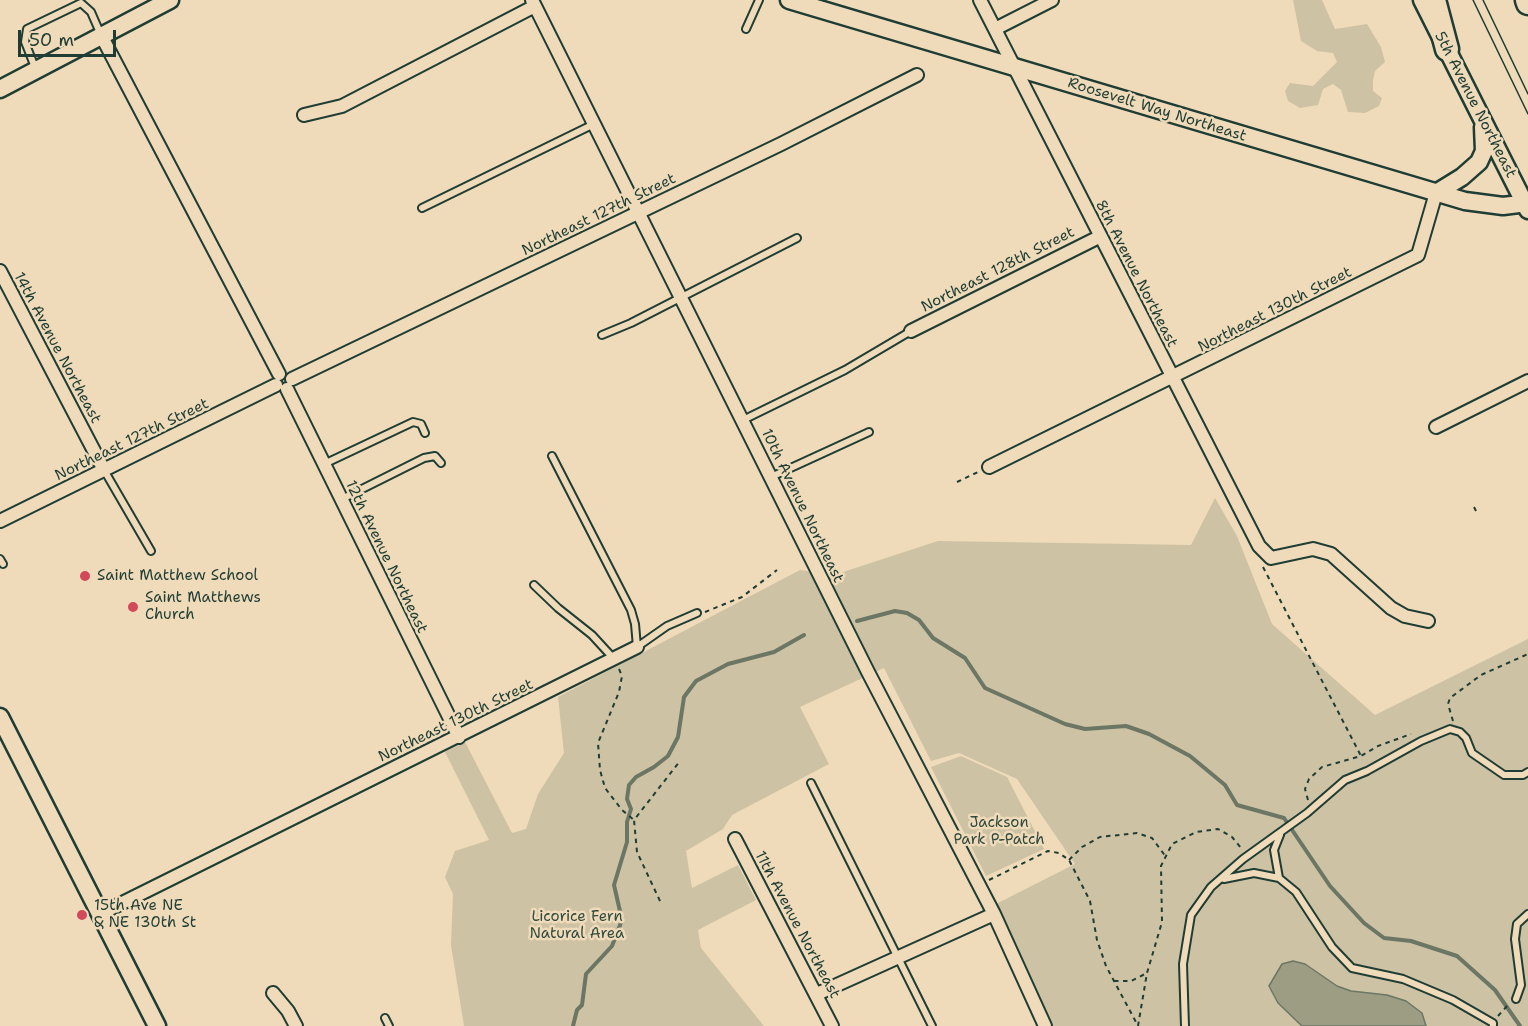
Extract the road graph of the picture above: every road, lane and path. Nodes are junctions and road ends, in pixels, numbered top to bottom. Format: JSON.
{"nodes":[{"id":1,"x":170,"y":0,"type":"edge"},
{"id":2,"x":759,"y":0,"type":"edge"},
{"id":3,"x":789,"y":0,"type":"edge"},
{"id":4,"x":980,"y":0,"type":"edge"},
{"id":5,"x":1052,"y":0,"type":"edge"},
{"id":6,"x":1422,"y":0,"type":"edge"},
{"id":7,"x":1434,"y":0,"type":"edge"},
{"id":8,"x":534,"y":3,"type":"edge"},
{"id":9,"x":746,"y":29,"type":"dead end"},
{"id":10,"x":995,"y":29,"type":"junction"},
{"id":11,"x":102,"y":37,"type":"junction"},
{"id":12,"x":1448,"y":50,"type":"junction"},
{"id":13,"x":1012,"y":66,"type":"junction"},
{"id":14,"x":36,"y":71,"type":"junction"},
{"id":15,"x":917,"y":75,"type":"dead end"},
{"id":16,"x":0,"y":89,"type":"edge"},
{"id":17,"x":1480,"y":114,"type":"junction"},
{"id":18,"x":304,"y":115,"type":"dead end"},
{"id":19,"x":594,"y":124,"type":"junction"},
{"id":20,"x":1436,"y":193,"type":"junction"},
{"id":21,"x":1527,"y":206,"type":"edge"},
{"id":22,"x":422,"y":208,"type":"dead end"},
{"id":23,"x":637,"y":213,"type":"junction"},
{"id":24,"x":1099,"y":237,"type":"junction"},
{"id":25,"x":797,"y":238,"type":"dead end"},
{"id":26,"x":0,"y":272,"type":"edge"},
{"id":27,"x":679,"y":297,"type":"junction"},
{"id":28,"x":911,"y":331,"type":"joint"},
{"id":29,"x":602,"y":335,"type":"dead end"},
{"id":30,"x":1173,"y":378,"type":"junction"},
{"id":31,"x":1528,"y":381,"type":"edge"},
{"id":32,"x":284,"y":382,"type":"junction"},
{"id":33,"x":743,"y":420,"type":"junction"},
{"id":34,"x":1436,"y":427,"type":"dead end"},
{"id":35,"x":869,"y":432,"type":"dead end"},
{"id":36,"x":425,"y":433,"type":"dead end"},
{"id":37,"x":552,"y":456,"type":"dead end"},
{"id":38,"x":441,"y":463,"type":"dead end"},
{"id":39,"x":324,"y":465,"type":"junction"},
{"id":40,"x":989,"y":467,"type":"joint"},
{"id":41,"x":104,"y":470,"type":"junction"},
{"id":42,"x":771,"y":477,"type":"junction"},
{"id":43,"x":957,"y":482,"type":"dead end"},
{"id":44,"x":341,"y":500,"type":"junction"},
{"id":45,"x":1474,"y":507,"type":"dead end"},
{"id":46,"x":1476,"y":511,"type":"dead end"},
{"id":47,"x":0,"y":521,"type":"edge"},
{"id":48,"x":151,"y":551,"type":"dead end"},
{"id":49,"x":1267,"y":559,"type":"junction"},
{"id":50,"x":777,"y":570,"type":"dead end"},
{"id":51,"x":534,"y":585,"type":"dead end"},
{"id":52,"x":697,"y":613,"type":"joint"},
{"id":53,"x":1428,"y":621,"type":"dead end"},
{"id":54,"x":637,"y":646,"type":"junction"},
{"id":55,"x":1528,"y":654,"type":"edge"},
{"id":56,"x":615,"y":659,"type":"junction"},
{"id":57,"x":0,"y":717,"type":"edge"},
{"id":58,"x":1442,"y":723,"type":"dead end"},
{"id":59,"x":1419,"y":732,"type":"dead end"},
{"id":60,"x":459,"y":737,"type":"junction"},
{"id":61,"x":1360,"y":756,"type":"junction"},
{"id":62,"x":680,"y":761,"type":"dead end"},
{"id":63,"x":1528,"y":772,"type":"edge"},
{"id":64,"x":811,"y":783,"type":"dead end"},
{"id":65,"x":1305,"y":789,"type":"dead end"},
{"id":66,"x":634,"y":820,"type":"junction"},
{"id":67,"x":1283,"y":830,"type":"junction"},
{"id":68,"x":735,"y":839,"type":"dead end"},
{"id":69,"x":1244,"y":851,"type":"dead end"},
{"id":70,"x":1166,"y":857,"type":"junction"},
{"id":71,"x":1069,"y":860,"type":"junction"},
{"id":72,"x":1279,"y":878,"type":"junction"},
{"id":73,"x":1221,"y":880,"type":"junction"},
{"id":74,"x":979,"y":885,"type":"junction"},
{"id":75,"x":660,"y":901,"type":"dead end"},
{"id":76,"x":100,"y":914,"type":"junction"},
{"id":77,"x":994,"y":914,"type":"junction"},
{"id":78,"x":1528,"y":914,"type":"edge"},
{"id":79,"x":898,"y":957,"type":"junction"},
{"id":80,"x":1147,"y":973,"type":"junction"},
{"id":81,"x":1114,"y":981,"type":"junction"},
{"id":82,"x":273,"y":993,"type":"dead end"},
{"id":83,"x":817,"y":994,"type":"junction"},
{"id":84,"x":1516,"y":999,"type":"dead end"},
{"id":85,"x":385,"y":1018,"type":"dead end"},
{"id":86,"x":157,"y":1026,"type":"edge"},
{"id":87,"x":296,"y":1026,"type":"edge"},
{"id":88,"x":389,"y":1026,"type":"edge"},
{"id":89,"x":832,"y":1026,"type":"edge"},
{"id":90,"x":932,"y":1026,"type":"edge"},
{"id":91,"x":1045,"y":1026,"type":"edge"},
{"id":92,"x":1138,"y":1026,"type":"edge"},
{"id":93,"x":1185,"y":1026,"type":"edge"},
{"id":94,"x":1493,"y":1026,"type":"edge"}],
"edges":[{"from":1,"to":11,"type":"main road"},
{"from":2,"to":9,"type":"lane"},
{"from":3,"to":13,"type":"main road","name":"Roosevelt Way Northeast"},
{"from":4,"to":10,"type":"street","name":"8th Avenue Northeast"},
{"from":5,"to":10,"type":"street"},
{"from":6,"to":12,"type":"main road","name":"5th Avenue Northeast"},
{"from":7,"to":12,"type":"highway"},
{"from":8,"to":18,"type":"street"},
{"from":8,"to":19,"type":"street","name":"10th Avenue Northeast"},
{"from":10,"to":13,"type":"street","name":"8th Avenue Northeast"},
{"from":11,"to":14,"type":"main road"},
{"from":11,"to":14,"type":"lane"},
{"from":11,"to":32,"type":"street","name":"12th Avenue Northeast"},
{"from":12,"to":17,"type":"main road","name":"5th Avenue Northeast"},
{"from":13,"to":20,"type":"main road","name":"Roosevelt Way Northeast"},
{"from":13,"to":24,"type":"street","name":"8th Avenue Northeast"},
{"from":14,"to":16,"type":"main road"},
{"from":15,"to":23,"type":"street","name":"Northeast 127th Street"},
{"from":17,"to":20,"type":"main road"},
{"from":17,"to":21,"type":"main road","name":"5th Avenue Northeast"},
{"from":19,"to":22,"type":"lane"},
{"from":19,"to":23,"type":"street","name":"10th Avenue Northeast"},
{"from":20,"to":21,"type":"main road","name":"Roosevelt Way Northeast"},
{"from":20,"to":30,"type":"street","name":"Northeast 130th Street"},
{"from":23,"to":27,"type":"street","name":"10th Avenue Northeast"},
{"from":23,"to":32,"type":"street","name":"Northeast 127th Street"},
{"from":24,"to":28,"type":"street","name":"Northeast 128th Street"},
{"from":24,"to":30,"type":"street","name":"8th Avenue Northeast"},
{"from":25,"to":27,"type":"lane"},
{"from":26,"to":41,"type":"street","name":"14th Avenue Northeast"},
{"from":27,"to":29,"type":"lane"},
{"from":27,"to":33,"type":"street","name":"10th Avenue Northeast"},
{"from":28,"to":33,"type":"lane"},
{"from":30,"to":40,"type":"street","name":"Northeast 130th Street"},
{"from":30,"to":49,"type":"street","name":"8th Avenue Northeast"},
{"from":31,"to":34,"type":"street"},
{"from":32,"to":39,"type":"street","name":"12th Avenue Northeast"},
{"from":32,"to":41,"type":"street","name":"Northeast 127th Street"},
{"from":33,"to":42,"type":"street","name":"10th Avenue Northeast"},
{"from":35,"to":42,"type":"lane"},
{"from":36,"to":39,"type":"lane"},
{"from":37,"to":54,"type":"lane"},
{"from":38,"to":44,"type":"lane"},
{"from":39,"to":44,"type":"street","name":"12th Avenue Northeast"},
{"from":40,"to":43,"type":"path"},
{"from":41,"to":47,"type":"street","name":"Northeast 127th Street"},
{"from":41,"to":48,"type":"lane"},
{"from":42,"to":74,"type":"street","name":"10th Avenue Northeast"},
{"from":44,"to":60,"type":"street","name":"12th Avenue Northeast"},
{"from":45,"to":46,"type":"path"},
{"from":49,"to":53,"type":"street"},
{"from":49,"to":61,"type":"path"},
{"from":50,"to":52,"type":"path"},
{"from":51,"to":56,"type":"lane"},
{"from":52,"to":54,"type":"lane"},
{"from":54,"to":56,"type":"street","name":"Northeast 130th Street"},
{"from":55,"to":58,"type":"path"},
{"from":56,"to":60,"type":"street","name":"Northeast 130th Street"},
{"from":56,"to":66,"type":"path"},
{"from":57,"to":76,"type":"main road"},
{"from":59,"to":61,"type":"path"},
{"from":60,"to":76,"type":"street","name":"Northeast 130th Street"},
{"from":61,"to":65,"type":"path"},
{"from":62,"to":66,"type":"path"},
{"from":63,"to":67,"type":"lane"},
{"from":64,"to":79,"type":"lane"},
{"from":66,"to":75,"type":"path"},
{"from":67,"to":72,"type":"lane"},
{"from":67,"to":73,"type":"lane"},
{"from":68,"to":83,"type":"street","name":"11th Avenue Northeast"},
{"from":69,"to":70,"type":"path"},
{"from":70,"to":71,"type":"path"},
{"from":70,"to":80,"type":"path"},
{"from":71,"to":74,"type":"path"},
{"from":71,"to":81,"type":"path"},
{"from":72,"to":73,"type":"lane"},
{"from":72,"to":94,"type":"lane"},
{"from":73,"to":93,"type":"lane"},
{"from":74,"to":77,"type":"street","name":"10th Avenue Northeast"},
{"from":76,"to":86,"type":"main road"},
{"from":77,"to":79,"type":"street"},
{"from":77,"to":91,"type":"street","name":"10th Avenue Northeast"},
{"from":78,"to":84,"type":"lane"},
{"from":79,"to":83,"type":"street"},
{"from":79,"to":90,"type":"lane"},
{"from":80,"to":81,"type":"path"},
{"from":80,"to":92,"type":"path"},
{"from":81,"to":92,"type":"path"},
{"from":82,"to":87,"type":"street"},
{"from":83,"to":89,"type":"street","name":"11th Avenue Northeast"},
{"from":85,"to":88,"type":"lane"}]}
